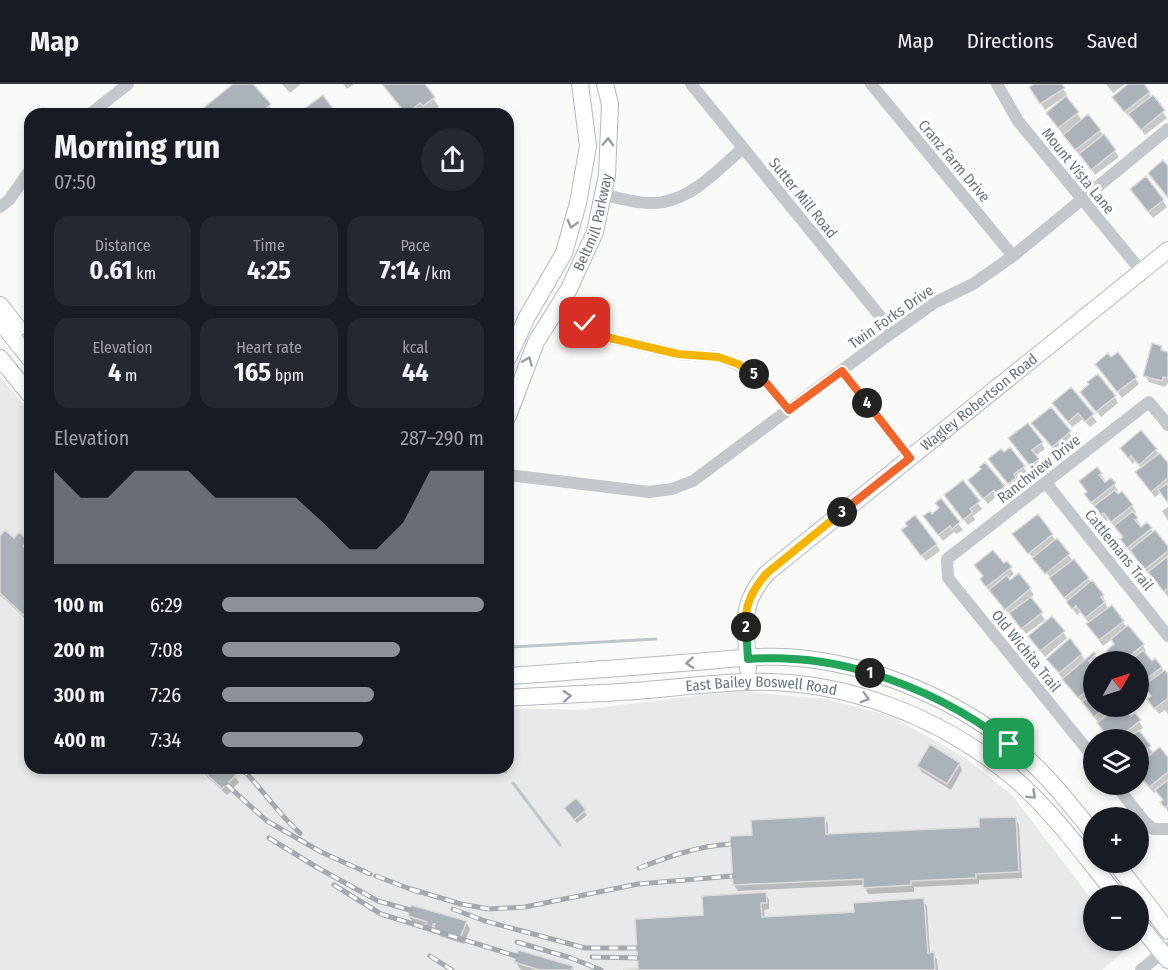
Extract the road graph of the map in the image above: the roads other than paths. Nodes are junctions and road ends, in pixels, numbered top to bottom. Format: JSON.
{"nodes":[{"id":1,"x":128,"y":84,"type":"edge"},
{"id":2,"x":580,"y":84,"type":"edge"},
{"id":3,"x":605,"y":84,"type":"edge"},
{"id":4,"x":691,"y":84,"type":"edge"},
{"id":5,"x":871,"y":84,"type":"edge"},
{"id":6,"x":997,"y":84,"type":"edge"},
{"id":7,"x":98,"y":108,"type":"edge"},
{"id":8,"x":1168,"y":129,"type":"edge"},
{"id":9,"x":742,"y":148,"type":"junction"},
{"id":10,"x":24,"y":179,"type":"edge"},
{"id":11,"x":580,"y":189,"type":"junction"},
{"id":12,"x":603,"y":195,"type":"junction"},
{"id":13,"x":1082,"y":201,"type":"junction"},
{"id":14,"x":0,"y":207,"type":"edge"},
{"id":15,"x":1168,"y":250,"type":"edge"},
{"id":16,"x":1013,"y":256,"type":"junction"},
{"id":17,"x":1142,"y":272,"type":"junction"},
{"id":18,"x":539,"y":296,"type":"junction"},
{"id":19,"x":0,"y":305,"type":"edge"},
{"id":20,"x":557,"y":307,"type":"junction"},
{"id":21,"x":0,"y":321,"type":"edge"},
{"id":22,"x":0,"y":331,"type":"edge"},
{"id":23,"x":893,"y":332,"type":"junction"},
{"id":24,"x":24,"y":335,"type":"edge"},
{"id":25,"x":514,"y":346,"type":"edge"},
{"id":26,"x":24,"y":351,"type":"edge"},
{"id":27,"x":0,"y":358,"type":"edge"},
{"id":28,"x":24,"y":361,"type":"edge"},
{"id":29,"x":842,"y":371,"type":"junction"},
{"id":30,"x":24,"y":388,"type":"edge"},
{"id":31,"x":514,"y":400,"type":"edge"},
{"id":32,"x":789,"y":410,"type":"junction"},
{"id":33,"x":1168,"y":425,"type":"edge"},
{"id":34,"x":910,"y":458,"type":"junction"},
{"id":35,"x":514,"y":476,"type":"edge"},
{"id":36,"x":1046,"y":483,"type":"junction"},
{"id":37,"x":947,"y":559,"type":"joint"},
{"id":38,"x":1168,"y":636,"type":"edge"},
{"id":39,"x":748,"y":659,"type":"junction"},
{"id":40,"x":514,"y":676,"type":"edge"},
{"id":41,"x":749,"y":682,"type":"junction"},
{"id":42,"x":514,"y":698,"type":"edge"},
{"id":43,"x":1083,"y":744,"type":"edge"},
{"id":44,"x":1124,"y":795,"type":"edge"},
{"id":45,"x":1083,"y":820,"type":"edge"},
{"id":46,"x":1168,"y":829,"type":"edge"},
{"id":47,"x":1124,"y":873,"type":"edge"},
{"id":48,"x":1108,"y":885,"type":"edge"},
{"id":49,"x":1166,"y":926,"type":"edge"},
{"id":50,"x":1149,"y":935,"type":"edge"},
{"id":51,"x":1166,"y":953,"type":"edge"},
{"id":52,"x":1141,"y":970,"type":"edge"}],
"edges":[{"from":1,"to":7,"type":"street"},
{"from":2,"to":11,"type":"main road","name":"Beltmill Parkway"},
{"from":12,"to":3,"type":"main road","name":"Beltmill Parkway","one_way":true},
{"from":4,"to":9,"type":"street","name":"Sutter Mill Road"},
{"from":5,"to":16,"type":"street","name":"Cranz Farm Drive"},
{"from":6,"to":13,"type":"street","name":"Mount Vista Lane"},
{"from":8,"to":13,"type":"street","name":"Twin Forks Drive"},
{"from":9,"to":12,"type":"street"},
{"from":9,"to":23,"type":"street","name":"Sutter Mill Road"},
{"from":10,"to":14,"type":"street"},
{"from":11,"to":12,"type":"main road"},
{"from":11,"to":18,"type":"main road","name":"Beltmill Parkway","one_way":true},
{"from":12,"to":20,"type":"main road","name":"Beltmill Parkway"},
{"from":13,"to":16,"type":"street","name":"Twin Forks Drive"},
{"from":13,"to":17,"type":"street","name":"Mount Vista Lane"},
{"from":15,"to":17,"type":"main road","name":"Wagley Robertson Road"},
{"from":16,"to":23,"type":"street","name":"Twin Forks Drive"},
{"from":17,"to":34,"type":"main road","name":"Wagley Robertson Road"},
{"from":18,"to":20,"type":"main road"},
{"from":18,"to":25,"type":"main road","name":"Beltmill Parkway"},
{"from":19,"to":24,"type":"main road"},
{"from":31,"to":20,"type":"main road","name":"Beltmill Parkway","one_way":true},
{"from":20,"to":32,"type":"street"},
{"from":21,"to":26,"type":"main road"},
{"from":22,"to":28,"type":"main road"},
{"from":23,"to":29,"type":"street","name":"Twin Forks Drive"},
{"from":27,"to":30,"type":"main road"},
{"from":29,"to":32,"type":"street","name":"Twin Forks Drive"},
{"from":29,"to":34,"type":"street"},
{"from":32,"to":35,"type":"street","name":"Twin Forks Drive"},
{"from":33,"to":36,"type":"street","name":"Ranchview Drive"},
{"from":34,"to":39,"type":"main road","name":"Wagley Robertson Road"},
{"from":36,"to":37,"type":"street","name":"Ranchview Drive"},
{"from":36,"to":38,"type":"street","name":"Cattlemans Trail"},
{"from":37,"to":43,"type":"street","name":"Old Wichita Trail"},
{"from":39,"to":40,"type":"main road","name":"East Bailey Boswell Road","one_way":true},
{"from":39,"to":41,"type":"main road","name":"Wagley Robertson Road"},
{"from":39,"to":45,"type":"main road","name":"East Bailey Boswell Road"},
{"from":42,"to":41,"type":"main road","name":"East Bailey Boswell Road","one_way":true},
{"from":41,"to":48,"type":"main road","name":"East Bailey Boswell Road","one_way":true},
{"from":44,"to":46,"type":"street"},
{"from":47,"to":49,"type":"main road"},
{"from":50,"to":51,"type":"main road"},
{"from":51,"to":52,"type":"street"}]}
